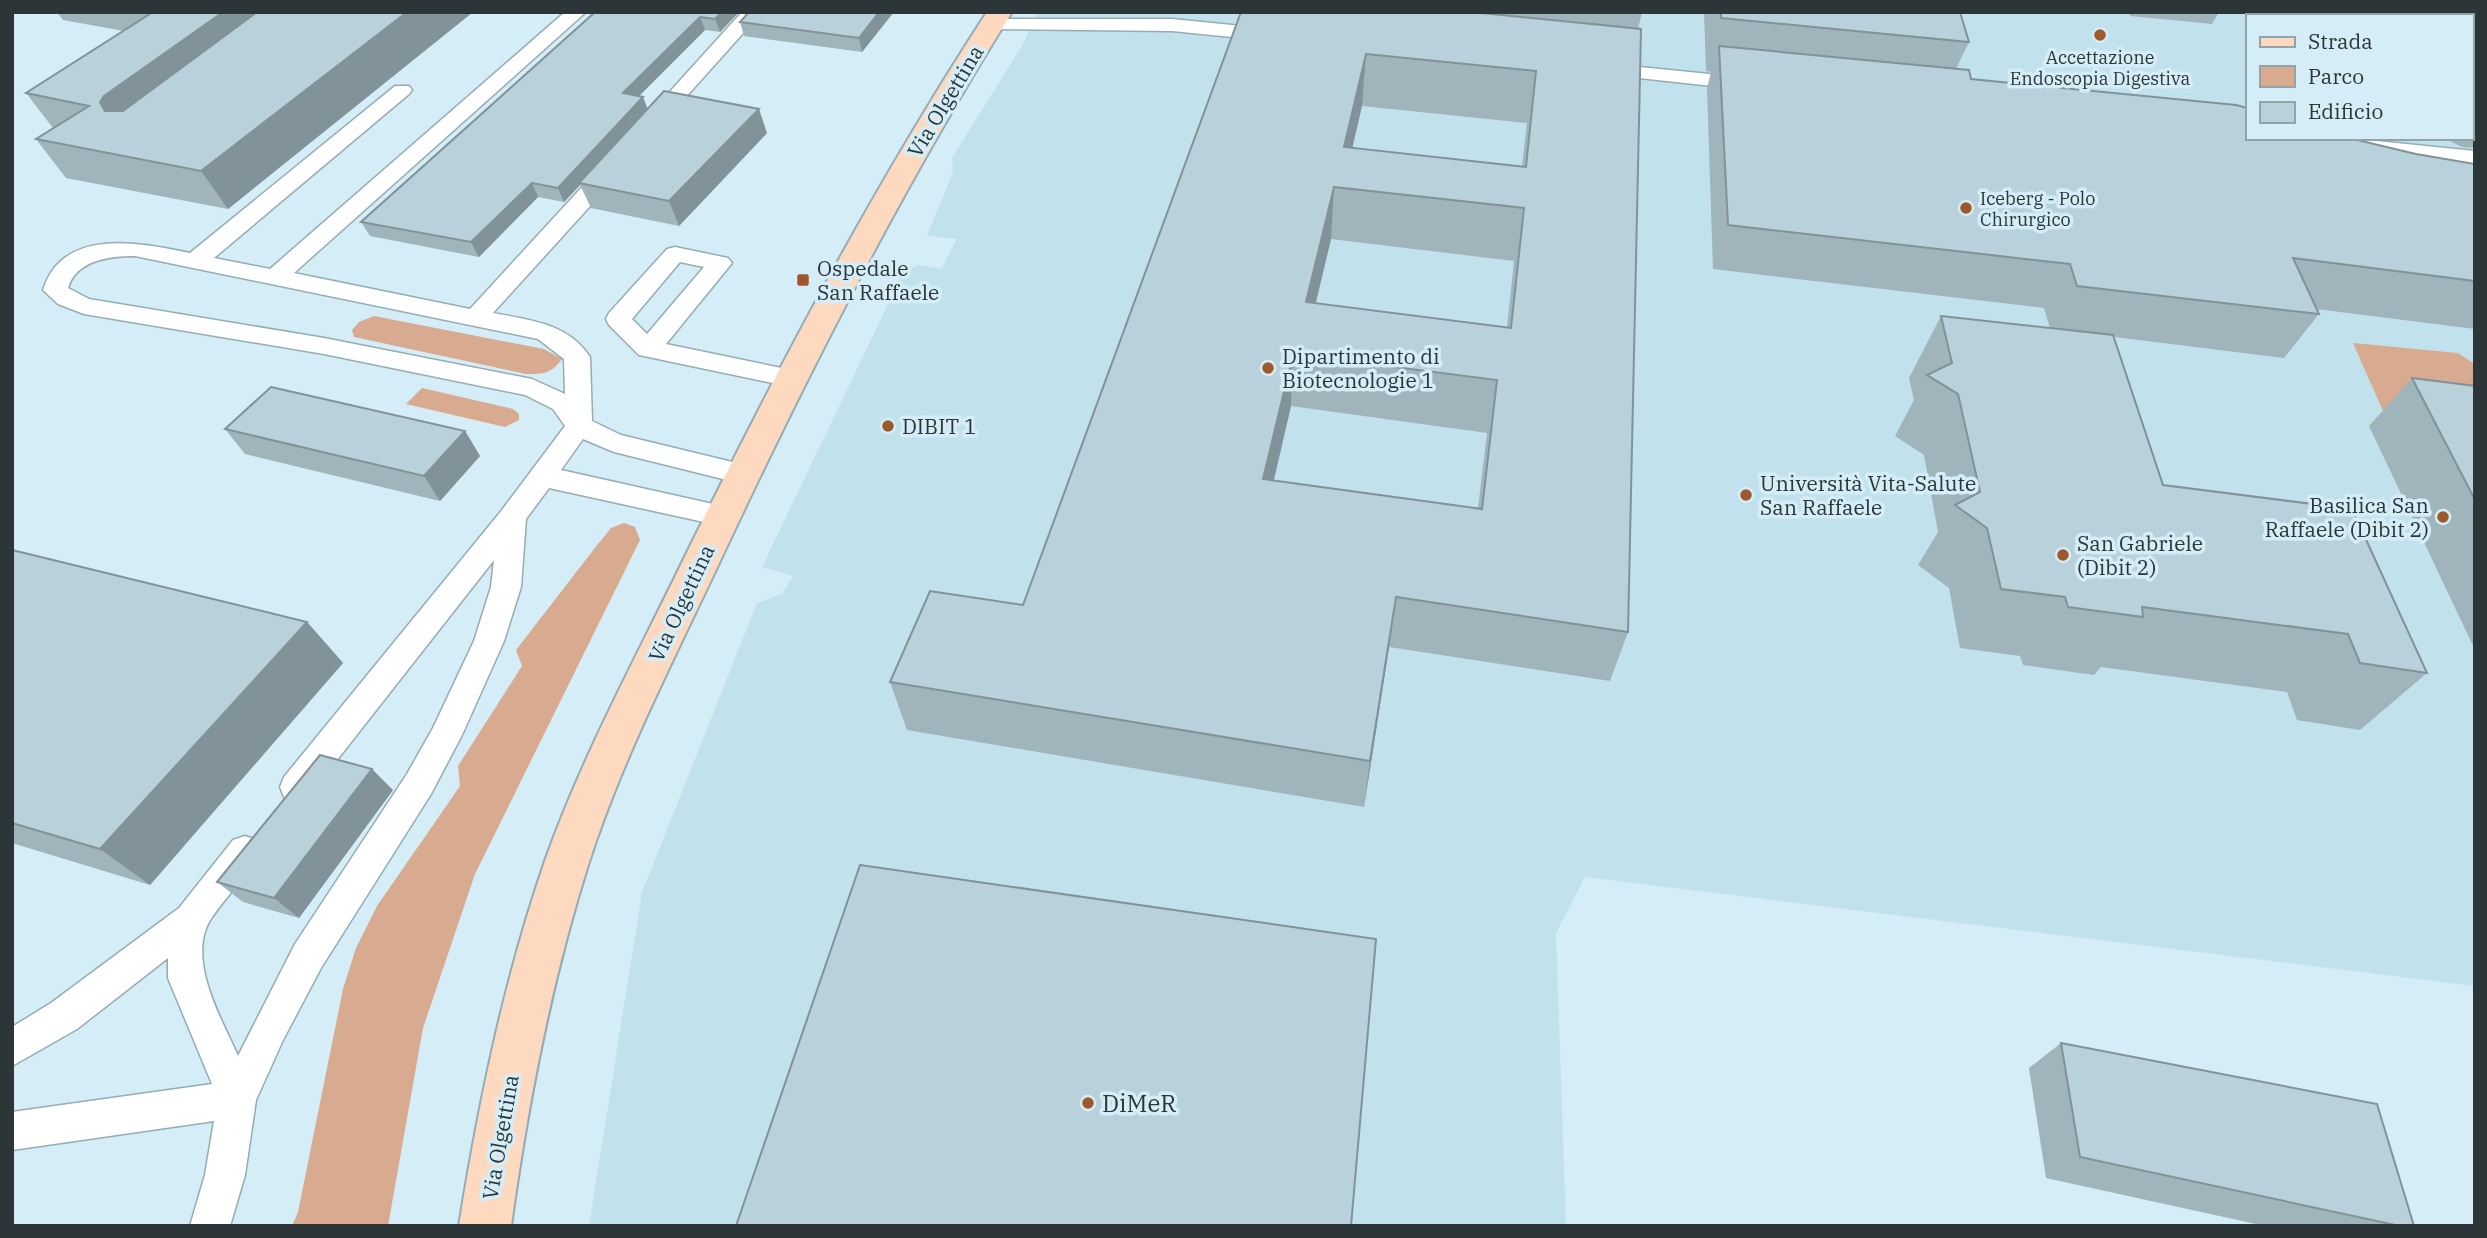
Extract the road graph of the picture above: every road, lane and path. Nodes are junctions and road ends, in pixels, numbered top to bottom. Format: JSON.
{"nodes":[{"id":1,"x":577,"y":12,"type":"edge"},
{"id":2,"x":753,"y":12,"type":"edge"},
{"id":3,"x":1114,"y":12,"type":"edge"},
{"id":4,"x":996,"y":19,"type":"edge"},
{"id":5,"x":1095,"y":19,"type":"edge"},
{"id":6,"x":1172,"y":25,"type":"junction"},
{"id":7,"x":1295,"y":38,"type":"edge"},
{"id":8,"x":1583,"y":67,"type":"edge"},
{"id":9,"x":1762,"y":85,"type":"edge"},
{"id":10,"x":402,"y":90,"type":"dead end"},
{"id":11,"x":2302,"y":140,"type":"edge"},
{"id":12,"x":2475,"y":158,"type":"edge"},
{"id":13,"x":195,"y":261,"type":"junction"},
{"id":14,"x":275,"y":278,"type":"junction"},
{"id":15,"x":477,"y":317,"type":"junction"},
{"id":16,"x":648,"y":349,"type":"dead end"},
{"id":17,"x":792,"y":378,"type":"junction"},
{"id":18,"x":579,"y":426,"type":"junction"},
{"id":19,"x":743,"y":474,"type":"junction"},
{"id":20,"x":541,"y":476,"type":"junction"},
{"id":21,"x":722,"y":516,"type":"junction"},
{"id":22,"x":512,"y":517,"type":"junction"},
{"id":23,"x":191,"y":919,"type":"junction"},
{"id":24,"x":12,"y":1048,"type":"edge"},
{"id":25,"x":237,"y":1099,"type":"junction"},
{"id":26,"x":12,"y":1131,"type":"edge"},
{"id":27,"x":210,"y":1226,"type":"edge"},
{"id":28,"x":485,"y":1226,"type":"edge"}],
"edges":[{"from":1,"to":14,"type":"lane"},
{"from":2,"to":15,"type":"lane"},
{"from":3,"to":6,"type":"lane","name":"Via Olgettina"},
{"from":4,"to":5,"type":"lane","name":"Via Olgettina"},
{"from":4,"to":17,"type":"street","name":"Via Olgettina"},
{"from":5,"to":6,"type":"lane","name":"Via Olgettina"},
{"from":6,"to":7,"type":"lane","name":"Via Olgettina"},
{"from":8,"to":9,"type":"lane"},
{"from":10,"to":13,"type":"lane"},
{"from":11,"to":12,"type":"lane"},
{"from":13,"to":14,"type":"lane"},
{"from":13,"to":18,"type":"lane"},
{"from":14,"to":15,"type":"lane"},
{"from":15,"to":18,"type":"lane"},
{"from":16,"to":17,"type":"lane"},
{"from":17,"to":19,"type":"street","name":"Via Olgettina"},
{"from":18,"to":19,"type":"lane"},
{"from":18,"to":20,"type":"lane"},
{"from":19,"to":21,"type":"street","name":"Via Olgettina"},
{"from":20,"to":21,"type":"lane"},
{"from":20,"to":22,"type":"lane"},
{"from":21,"to":28,"type":"street","name":"Via Olgettina"},
{"from":22,"to":23,"type":"lane"},
{"from":22,"to":25,"type":"lane"},
{"from":23,"to":24,"type":"lane"},
{"from":23,"to":25,"type":"lane"},
{"from":25,"to":26,"type":"lane"},
{"from":25,"to":27,"type":"lane"}]}
